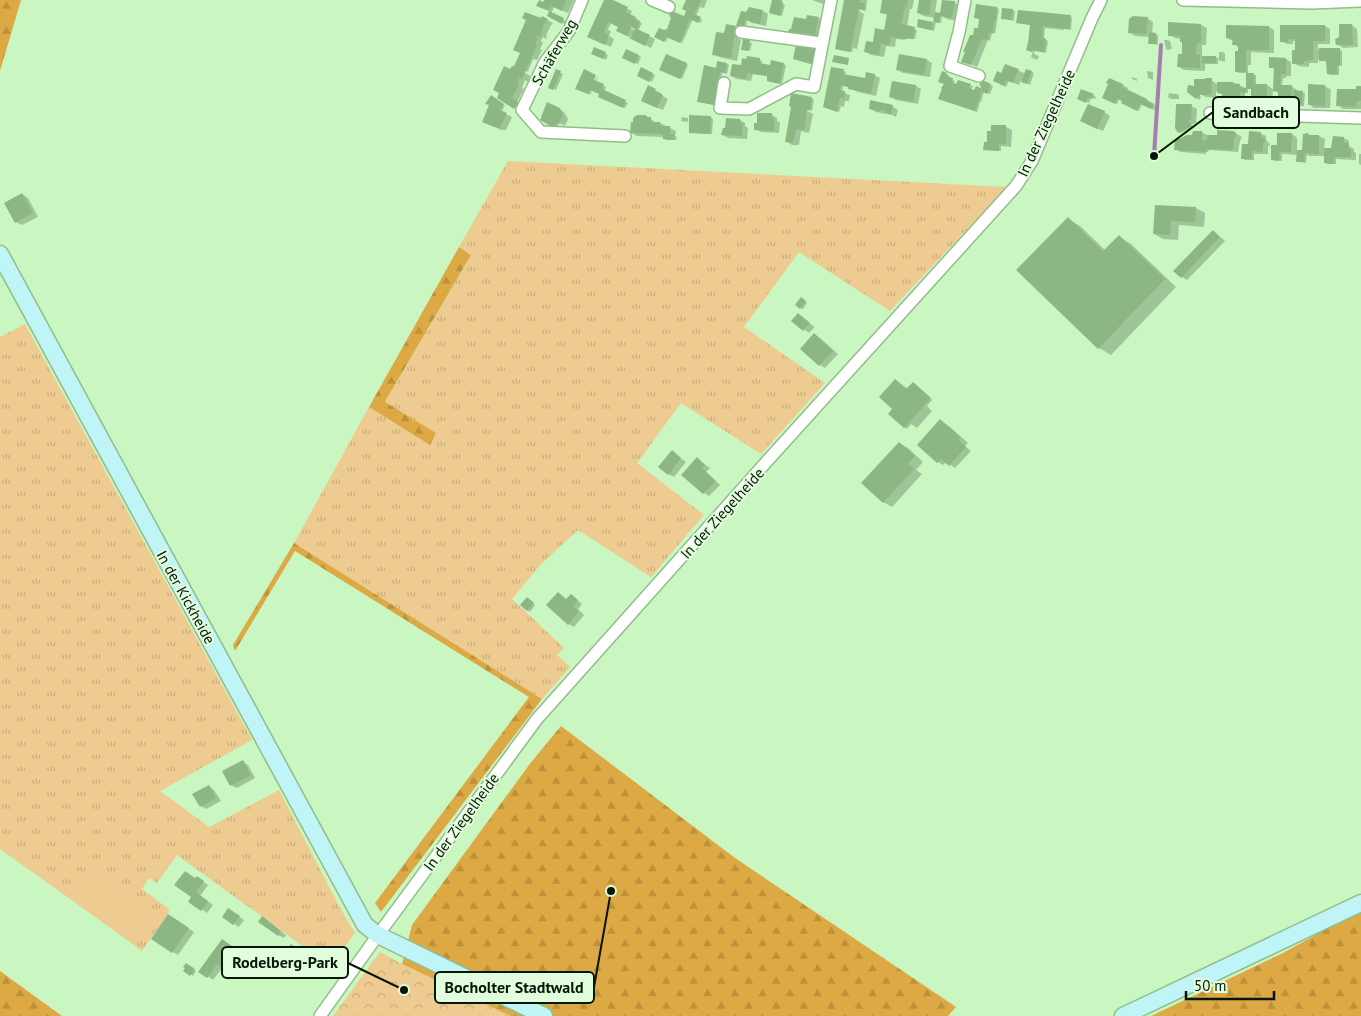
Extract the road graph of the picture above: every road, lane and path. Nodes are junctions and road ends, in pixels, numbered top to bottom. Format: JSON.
{"nodes":[{"id":1,"x":582,"y":0,"type":"edge"},
{"id":2,"x":652,"y":0,"type":"edge"},
{"id":3,"x":830,"y":0,"type":"edge"},
{"id":4,"x":965,"y":0,"type":"edge"},
{"id":5,"x":1101,"y":0,"type":"edge"},
{"id":6,"x":1183,"y":0,"type":"edge"},
{"id":7,"x":1361,"y":1,"type":"edge"},
{"id":8,"x":669,"y":7,"type":"dead end"},
{"id":9,"x":741,"y":32,"type":"dead end"},
{"id":10,"x":821,"y":43,"type":"junction"},
{"id":11,"x":979,"y":76,"type":"dead end"},
{"id":12,"x":724,"y":83,"type":"dead end"},
{"id":13,"x":1210,"y":113,"type":"dead end"},
{"id":14,"x":1361,"y":118,"type":"edge"},
{"id":15,"x":625,"y":136,"type":"dead end"},
{"id":16,"x":0,"y":254,"type":"edge"},
{"id":17,"x":1361,"y":903,"type":"edge"},
{"id":18,"x":378,"y":935,"type":"junction"},
{"id":19,"x":320,"y":1016,"type":"edge"},
{"id":20,"x":544,"y":1016,"type":"edge"},
{"id":21,"x":1123,"y":1016,"type":"edge"}],
"edges":[{"from":1,"to":15,"type":"street","name":"Schäferweg"},
{"from":2,"to":8,"type":"street"},
{"from":3,"to":10,"type":"street"},
{"from":4,"to":11,"type":"street"},
{"from":5,"to":18,"type":"street","name":"In der Ziegelheide"},
{"from":6,"to":7,"type":"street"},
{"from":9,"to":10,"type":"street"},
{"from":10,"to":12,"type":"street"},
{"from":13,"to":14,"type":"street"},
{"from":16,"to":18,"type":"street","name":"In der Kickheide"},
{"from":17,"to":21,"type":"street"},
{"from":18,"to":19,"type":"street","name":"In der Ziegelheide"},
{"from":18,"to":20,"type":"street","name":"In der Kickheide"}]}
